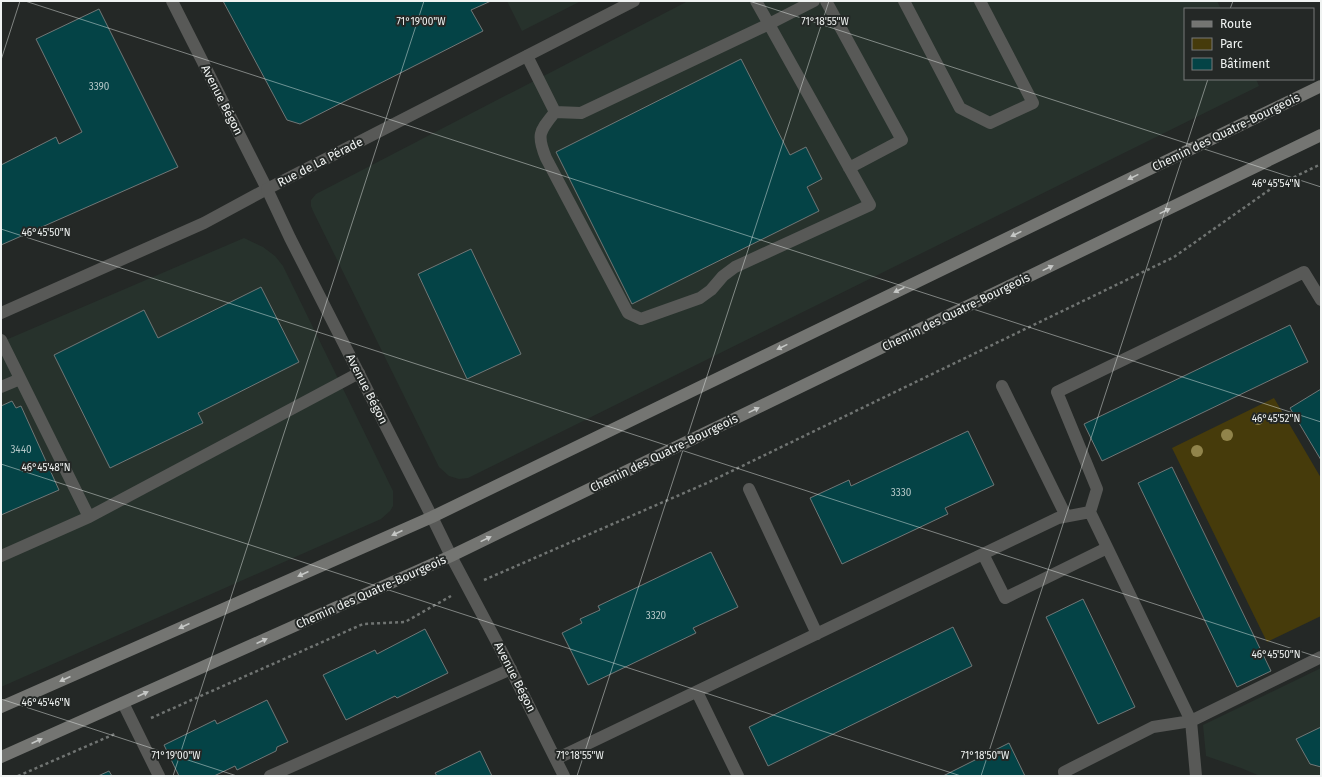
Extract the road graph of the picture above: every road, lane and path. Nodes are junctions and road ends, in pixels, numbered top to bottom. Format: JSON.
{"nodes":[{"id":1,"x":172,"y":1,"type":"edge"},
{"id":2,"x":634,"y":1,"type":"edge"},
{"id":3,"x":756,"y":1,"type":"edge"},
{"id":4,"x":814,"y":1,"type":"edge"},
{"id":5,"x":826,"y":1,"type":"edge"},
{"id":6,"x":904,"y":1,"type":"edge"},
{"id":7,"x":980,"y":1,"type":"edge"},
{"id":8,"x":769,"y":24,"type":"junction"},
{"id":9,"x":527,"y":56,"type":"junction"},
{"id":10,"x":1321,"y":86,"type":"edge"},
{"id":11,"x":555,"y":112,"type":"junction"},
{"id":12,"x":1321,"y":135,"type":"edge"},
{"id":13,"x":1321,"y":164,"type":"edge"},
{"id":14,"x":849,"y":168,"type":"junction"},
{"id":15,"x":267,"y":189,"type":"junction"},
{"id":16,"x":1321,"y":300,"type":"edge"},
{"id":17,"x":1,"y":313,"type":"edge"},
{"id":18,"x":1,"y":340,"type":"edge"},
{"id":19,"x":359,"y":373,"type":"junction"},
{"id":20,"x":20,"y":379,"type":"junction"},
{"id":21,"x":1002,"y":386,"type":"dead end"},
{"id":22,"x":1,"y":387,"type":"edge"},
{"id":23,"x":749,"y":489,"type":"dead end"},
{"id":24,"x":1090,"y":512,"type":"junction"},
{"id":25,"x":1066,"y":516,"type":"junction"},
{"id":26,"x":89,"y":517,"type":"junction"},
{"id":27,"x":432,"y":517,"type":"junction"},
{"id":28,"x":1108,"y":548,"type":"junction"},
{"id":29,"x":982,"y":554,"type":"junction"},
{"id":30,"x":1,"y":556,"type":"edge"},
{"id":31,"x":451,"y":556,"type":"junction"},
{"id":32,"x":467,"y":587,"type":"junction"},
{"id":33,"x":816,"y":634,"type":"junction"},
{"id":34,"x":1321,"y":657,"type":"edge"},
{"id":35,"x":511,"y":669,"type":"junction"},
{"id":36,"x":697,"y":692,"type":"junction"},
{"id":37,"x":123,"y":703,"type":"junction"},
{"id":38,"x":1,"y":707,"type":"edge"},
{"id":39,"x":1191,"y":721,"type":"junction"},
{"id":40,"x":134,"y":725,"type":"junction"},
{"id":41,"x":1,"y":757,"type":"edge"},
{"id":42,"x":556,"y":759,"type":"junction"},
{"id":43,"x":18,"y":776,"type":"edge"},
{"id":44,"x":159,"y":776,"type":"edge"},
{"id":45,"x":270,"y":776,"type":"edge"},
{"id":46,"x":564,"y":776,"type":"edge"},
{"id":47,"x":738,"y":776,"type":"edge"},
{"id":48,"x":1065,"y":776,"type":"edge"},
{"id":49,"x":1196,"y":776,"type":"edge"}],
"edges":[{"from":1,"to":15,"type":"street","name":"Avenue Bégon"},
{"from":2,"to":9,"type":"street","name":"Rue de La Pérade"},
{"from":3,"to":8,"type":"street"},
{"from":4,"to":8,"type":"street"},
{"from":5,"to":14,"type":"street"},
{"from":6,"to":7,"type":"street"},
{"from":8,"to":11,"type":"street"},
{"from":8,"to":14,"type":"street"},
{"from":9,"to":11,"type":"street"},
{"from":9,"to":15,"type":"street","name":"Rue de La Pérade"},
{"from":10,"to":27,"type":"main road","name":"Chemin des Quatre-Bourgeois","one_way":true},
{"from":11,"to":14,"type":"street"},
{"from":31,"to":12,"type":"main road","name":"Chemin des Quatre-Bourgeois","one_way":true},
{"from":13,"to":32,"type":"path"},
{"from":15,"to":17,"type":"street","name":"Rue de La Pérade"},
{"from":15,"to":19,"type":"street","name":"Avenue Bégon"},
{"from":16,"to":24,"type":"street"},
{"from":18,"to":20,"type":"street"},
{"from":19,"to":26,"type":"street"},
{"from":19,"to":27,"type":"street","name":"Avenue Bégon"},
{"from":20,"to":22,"type":"street"},
{"from":20,"to":26,"type":"street"},
{"from":21,"to":25,"type":"street"},
{"from":23,"to":33,"type":"street"},
{"from":24,"to":25,"type":"street"},
{"from":24,"to":28,"type":"street"},
{"from":25,"to":29,"type":"street"},
{"from":26,"to":30,"type":"street"},
{"from":27,"to":31,"type":"street","name":"Avenue Bégon"},
{"from":27,"to":38,"type":"main road","name":"Chemin des Quatre-Bourgeois","one_way":true},
{"from":28,"to":29,"type":"street"},
{"from":28,"to":39,"type":"street"},
{"from":29,"to":33,"type":"street"},
{"from":31,"to":32,"type":"street","name":"Avenue Bégon"},
{"from":37,"to":31,"type":"main road","name":"Chemin des Quatre-Bourgeois","one_way":true},
{"from":32,"to":35,"type":"street","name":"Avenue Bégon"},
{"from":32,"to":40,"type":"path"},
{"from":33,"to":36,"type":"street"},
{"from":34,"to":39,"type":"street"},
{"from":35,"to":42,"type":"street","name":"Avenue Bégon"},
{"from":35,"to":45,"type":"street"},
{"from":36,"to":42,"type":"street"},
{"from":36,"to":47,"type":"street"},
{"from":37,"to":40,"type":"street"},
{"from":41,"to":37,"type":"main road","name":"Chemin des Quatre-Bourgeois","one_way":true},
{"from":39,"to":48,"type":"street"},
{"from":39,"to":49,"type":"street"},
{"from":40,"to":43,"type":"path"},
{"from":40,"to":44,"type":"street"},
{"from":42,"to":46,"type":"street","name":"Avenue Bégon"}]}
